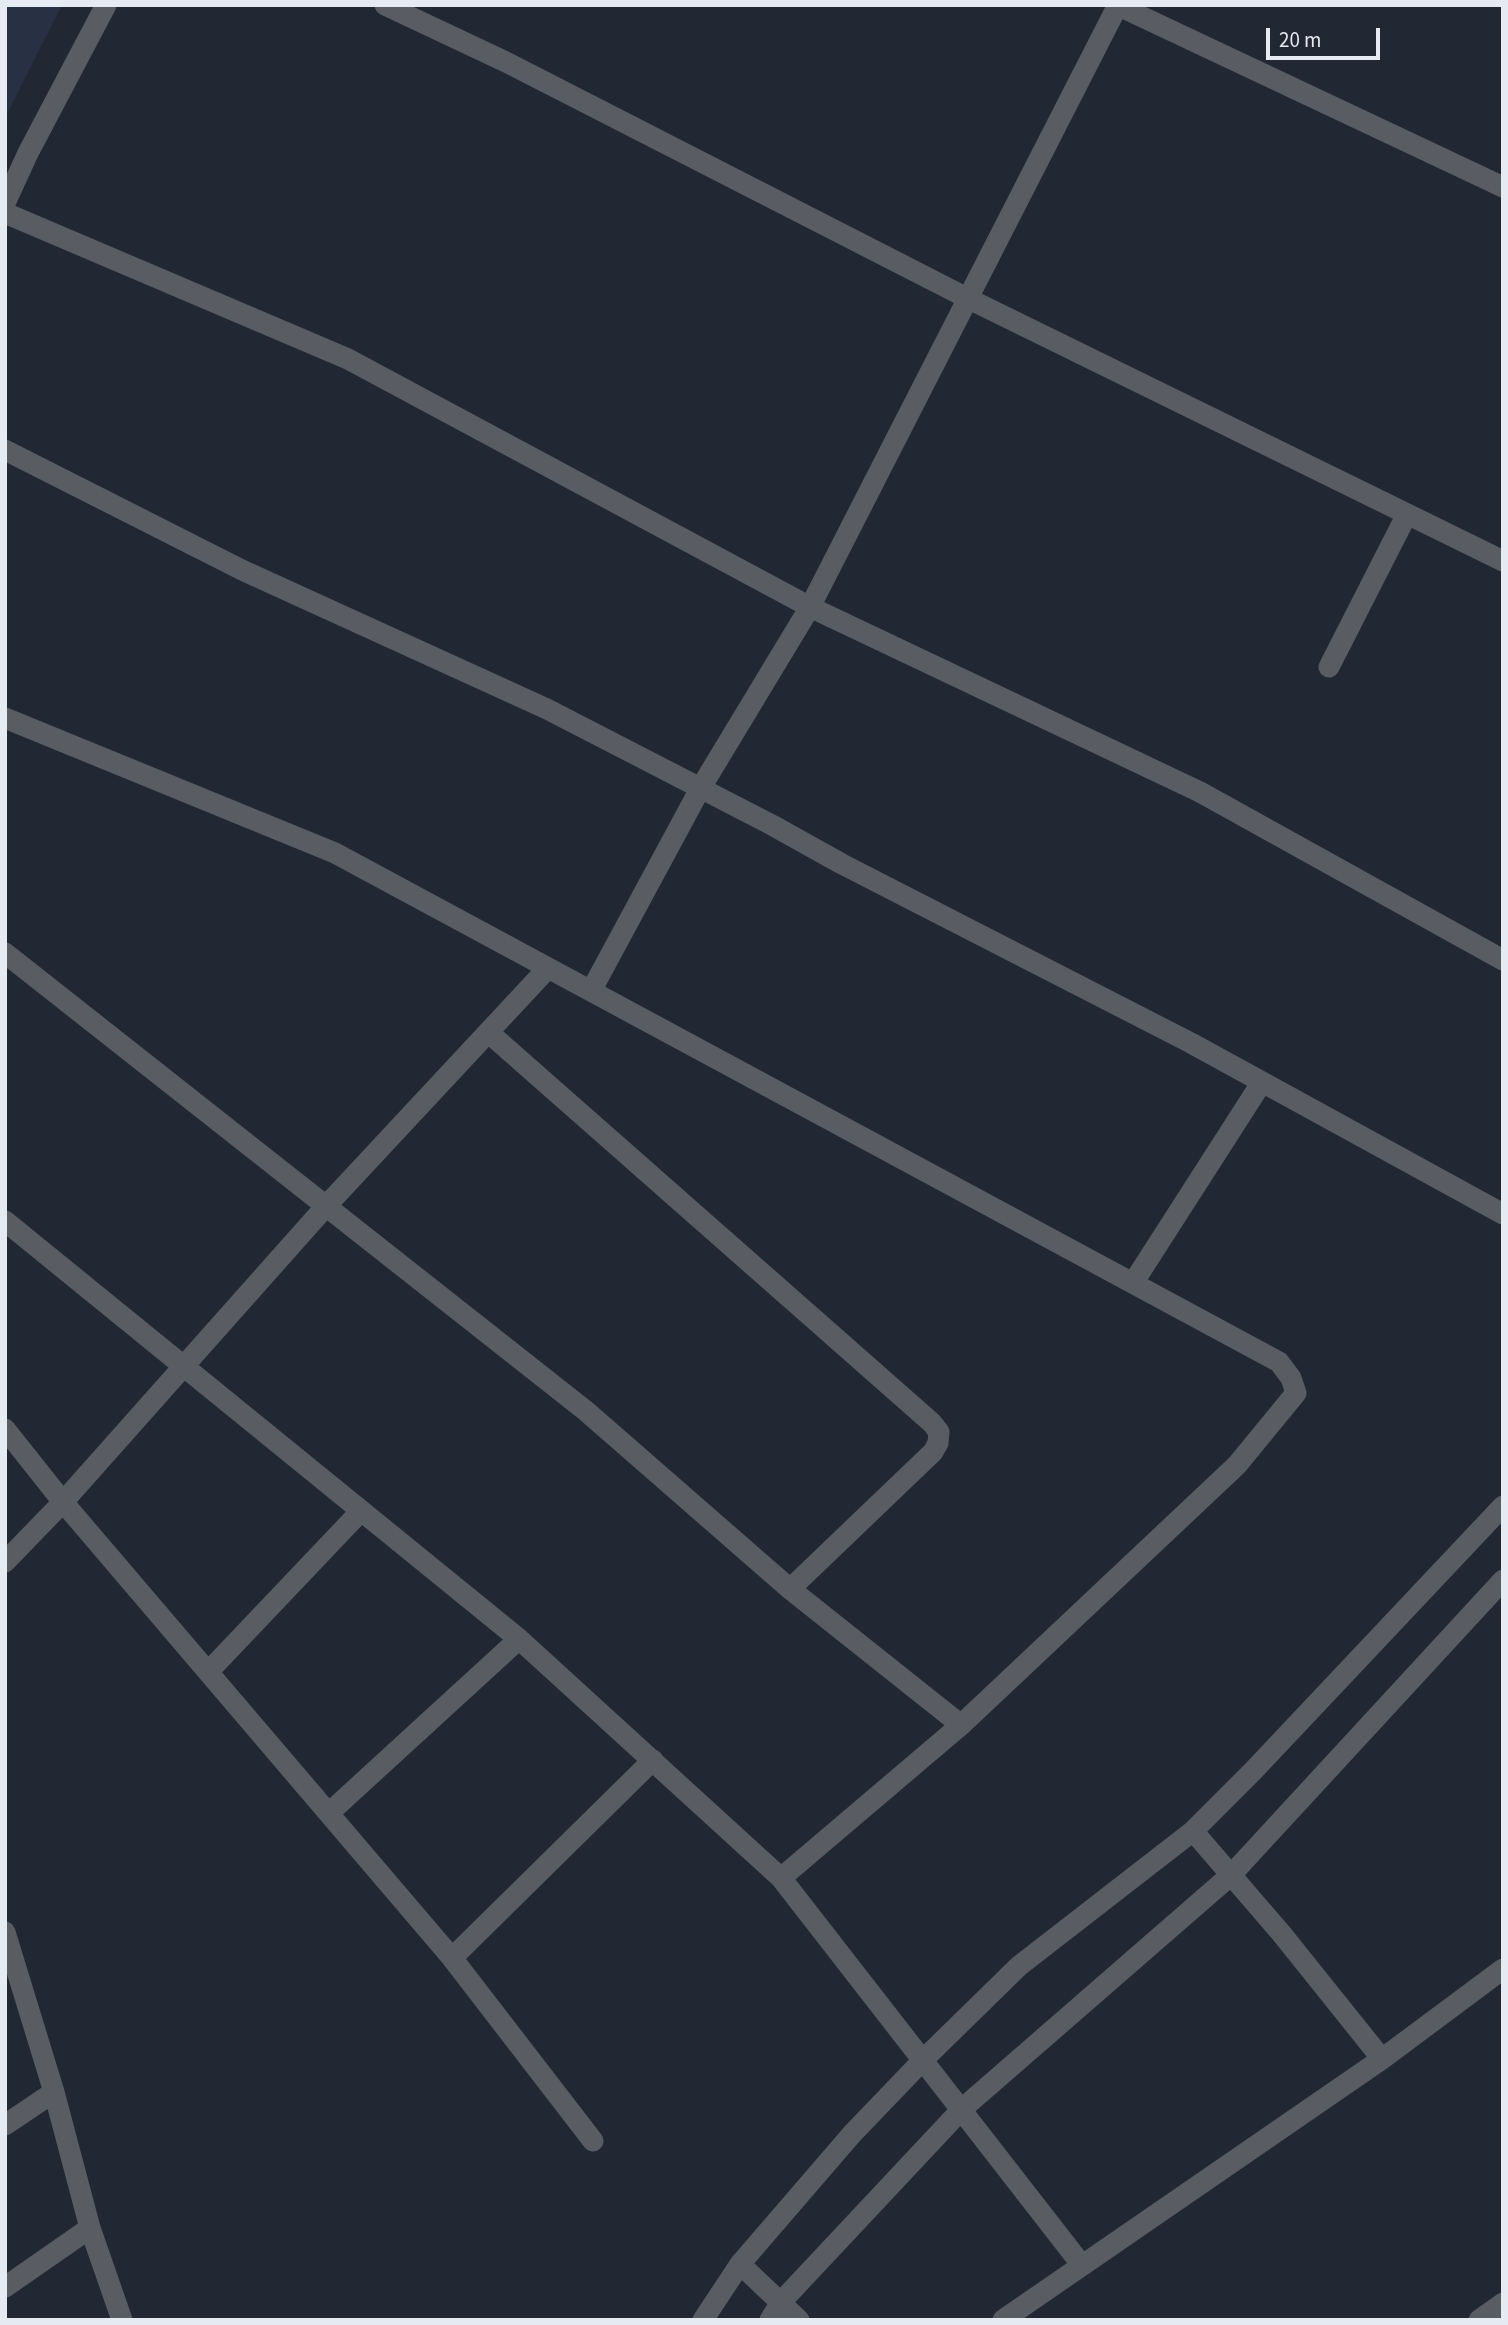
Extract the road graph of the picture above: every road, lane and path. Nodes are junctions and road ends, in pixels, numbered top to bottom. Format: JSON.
{"nodes":[{"id":1,"x":106,"y":5,"type":"edge"},
{"id":2,"x":386,"y":5,"type":"edge"},
{"id":3,"x":1118,"y":5,"type":"edge"},
{"id":4,"x":1503,"y":187,"type":"edge"},
{"id":5,"x":5,"y":203,"type":"edge"},
{"id":6,"x":5,"y":213,"type":"edge"},
{"id":7,"x":969,"y":299,"type":"junction"},
{"id":8,"x":5,"y":450,"type":"edge"},
{"id":9,"x":1407,"y":514,"type":"junction"},
{"id":10,"x":1503,"y":561,"type":"edge"},
{"id":11,"x":810,"y":607,"type":"junction"},
{"id":12,"x":1329,"y":667,"type":"dead end"},
{"id":13,"x":5,"y":718,"type":"edge"},
{"id":14,"x":700,"y":789,"type":"junction"},
{"id":15,"x":5,"y":953,"type":"edge"},
{"id":16,"x":1503,"y":960,"type":"edge"},
{"id":17,"x":548,"y":968,"type":"junction"},
{"id":18,"x":591,"y":991,"type":"junction"},
{"id":19,"x":488,"y":1032,"type":"junction"},
{"id":20,"x":1262,"y":1082,"type":"junction"},
{"id":21,"x":327,"y":1205,"type":"junction"},
{"id":22,"x":1503,"y":1214,"type":"edge"},
{"id":23,"x":5,"y":1221,"type":"edge"},
{"id":24,"x":1133,"y":1283,"type":"junction"},
{"id":25,"x":183,"y":1366,"type":"junction"},
{"id":26,"x":5,"y":1429,"type":"edge"},
{"id":27,"x":63,"y":1502,"type":"junction"},
{"id":28,"x":1503,"y":1506,"type":"edge"},
{"id":29,"x":361,"y":1511,"type":"junction"},
{"id":30,"x":5,"y":1562,"type":"edge"},
{"id":31,"x":1503,"y":1580,"type":"edge"},
{"id":32,"x":790,"y":1589,"type":"junction"},
{"id":33,"x":519,"y":1639,"type":"junction"},
{"id":34,"x":208,"y":1672,"type":"junction"},
{"id":35,"x":961,"y":1725,"type":"junction"},
{"id":36,"x":653,"y":1760,"type":"junction"},
{"id":37,"x":329,"y":1813,"type":"junction"},
{"id":38,"x":1193,"y":1830,"type":"junction"},
{"id":39,"x":1231,"y":1875,"type":"junction"},
{"id":40,"x":781,"y":1878,"type":"junction"},
{"id":41,"x":5,"y":1933,"type":"edge"},
{"id":42,"x":452,"y":1958,"type":"junction"},
{"id":43,"x":1503,"y":1969,"type":"edge"},
{"id":44,"x":12,"y":1980,"type":"edge"},
{"id":45,"x":924,"y":2059,"type":"junction"},
{"id":46,"x":1382,"y":2059,"type":"junction"},
{"id":47,"x":54,"y":2092,"type":"junction"},
{"id":48,"x":962,"y":2109,"type":"junction"},
{"id":49,"x":5,"y":2125,"type":"edge"},
{"id":50,"x":593,"y":2141,"type":"dead end"},
{"id":51,"x":90,"y":2228,"type":"junction"},
{"id":52,"x":740,"y":2264,"type":"junction"},
{"id":53,"x":1081,"y":2264,"type":"junction"},
{"id":54,"x":5,"y":2287,"type":"edge"},
{"id":55,"x":1503,"y":2303,"type":"edge"},
{"id":56,"x":775,"y":2311,"type":"edge"},
{"id":57,"x":122,"y":2320,"type":"edge"},
{"id":58,"x":703,"y":2320,"type":"edge"},
{"id":59,"x":799,"y":2320,"type":"edge"},
{"id":60,"x":1003,"y":2320,"type":"edge"},
{"id":61,"x":1479,"y":2320,"type":"edge"}],
"edges":[{"from":1,"to":5,"type":"street"},
{"from":2,"to":7,"type":"street"},
{"from":3,"to":4,"type":"street"},
{"from":3,"to":7,"type":"street"},
{"from":6,"to":11,"type":"street"},
{"from":7,"to":9,"type":"street"},
{"from":7,"to":11,"type":"street"},
{"from":8,"to":14,"type":"street"},
{"from":9,"to":10,"type":"street"},
{"from":9,"to":12,"type":"street"},
{"from":11,"to":14,"type":"street"},
{"from":11,"to":16,"type":"street"},
{"from":13,"to":17,"type":"street"},
{"from":14,"to":18,"type":"street"},
{"from":14,"to":20,"type":"street"},
{"from":15,"to":21,"type":"street"},
{"from":17,"to":18,"type":"street"},
{"from":17,"to":19,"type":"street"},
{"from":18,"to":24,"type":"street"},
{"from":19,"to":21,"type":"street"},
{"from":19,"to":32,"type":"street"},
{"from":20,"to":22,"type":"street"},
{"from":20,"to":24,"type":"street"},
{"from":21,"to":25,"type":"street"},
{"from":21,"to":32,"type":"street"},
{"from":23,"to":25,"type":"street"},
{"from":24,"to":35,"type":"street"},
{"from":25,"to":27,"type":"street"},
{"from":25,"to":29,"type":"street"},
{"from":26,"to":27,"type":"street"},
{"from":27,"to":30,"type":"street"},
{"from":27,"to":34,"type":"street"},
{"from":28,"to":38,"type":"street"},
{"from":29,"to":33,"type":"street"},
{"from":29,"to":34,"type":"street"},
{"from":31,"to":39,"type":"street"},
{"from":32,"to":35,"type":"street"},
{"from":33,"to":36,"type":"street"},
{"from":33,"to":37,"type":"street"},
{"from":34,"to":37,"type":"street"},
{"from":35,"to":40,"type":"street"},
{"from":36,"to":40,"type":"street"},
{"from":36,"to":42,"type":"street"},
{"from":37,"to":42,"type":"street"},
{"from":38,"to":39,"type":"street"},
{"from":38,"to":45,"type":"street"},
{"from":39,"to":46,"type":"street"},
{"from":39,"to":48,"type":"street"},
{"from":40,"to":45,"type":"street"},
{"from":41,"to":44,"type":"street"},
{"from":42,"to":50,"type":"street"},
{"from":43,"to":46,"type":"street"},
{"from":44,"to":47,"type":"street"},
{"from":45,"to":48,"type":"street"},
{"from":45,"to":52,"type":"street"},
{"from":46,"to":53,"type":"street"},
{"from":47,"to":49,"type":"street"},
{"from":47,"to":51,"type":"street"},
{"from":48,"to":53,"type":"street"},
{"from":48,"to":56,"type":"street"},
{"from":51,"to":54,"type":"street"},
{"from":51,"to":57,"type":"street"},
{"from":52,"to":56,"type":"street"},
{"from":52,"to":58,"type":"street"},
{"from":53,"to":60,"type":"street"},
{"from":55,"to":61,"type":"street"},
{"from":56,"to":59,"type":"street"}]}
